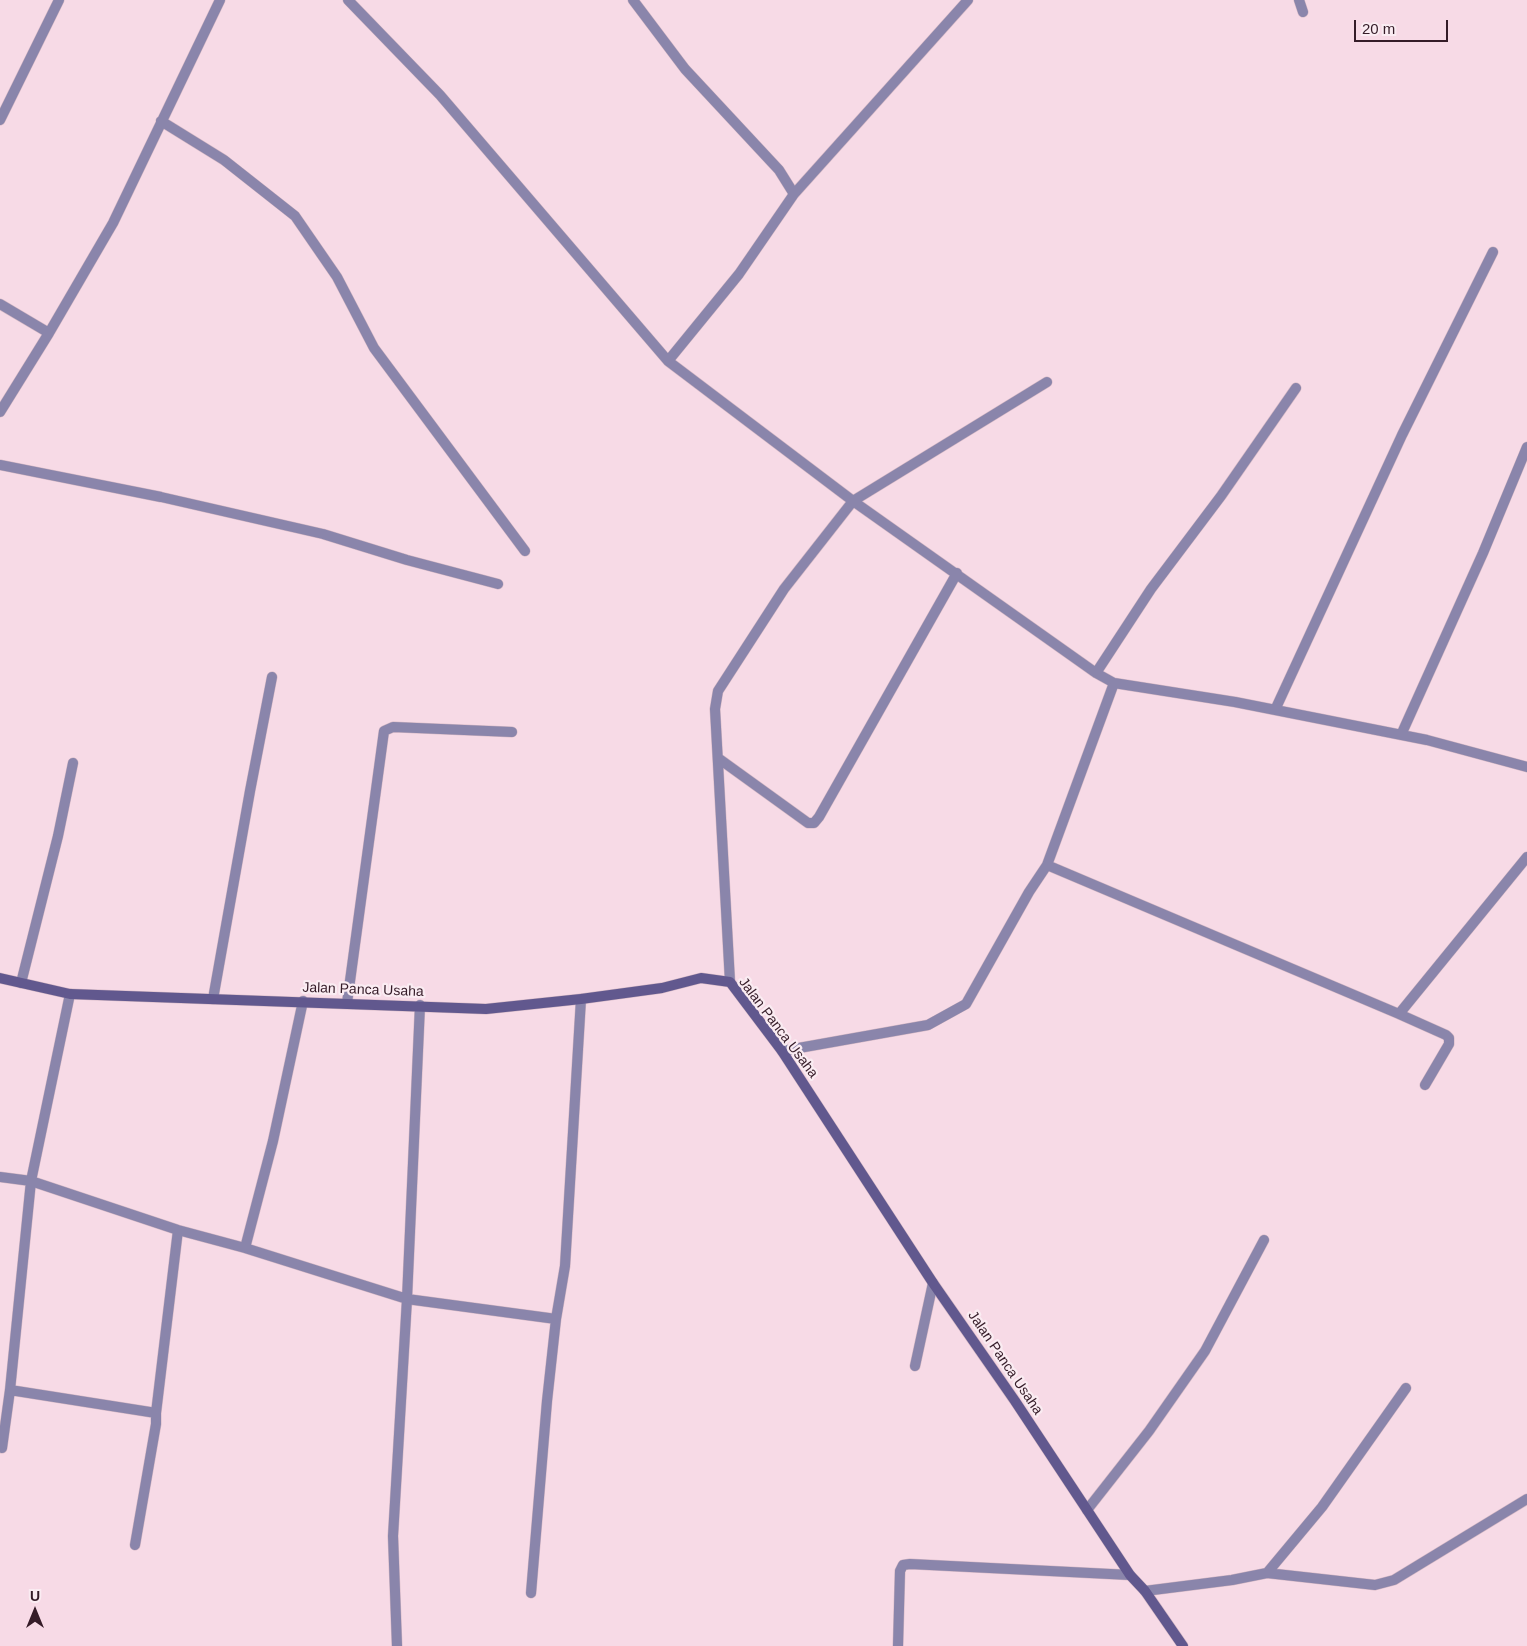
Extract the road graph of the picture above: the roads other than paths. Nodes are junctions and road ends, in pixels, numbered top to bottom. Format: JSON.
{"nodes":[{"id":1,"x":59,"y":0,"type":"edge"},
{"id":2,"x":220,"y":0,"type":"edge"},
{"id":3,"x":348,"y":0,"type":"edge"},
{"id":4,"x":633,"y":0,"type":"edge"},
{"id":5,"x":968,"y":0,"type":"edge"},
{"id":6,"x":1299,"y":0,"type":"edge"},
{"id":7,"x":1303,"y":12,"type":"dead end"},
{"id":8,"x":0,"y":120,"type":"edge"},
{"id":9,"x":161,"y":121,"type":"junction"},
{"id":10,"x":794,"y":194,"type":"junction"},
{"id":11,"x":1493,"y":252,"type":"dead end"},
{"id":12,"x":0,"y":304,"type":"edge"},
{"id":13,"x":49,"y":333,"type":"junction"},
{"id":14,"x":668,"y":361,"type":"junction"},
{"id":15,"x":1047,"y":382,"type":"dead end"},
{"id":16,"x":1296,"y":388,"type":"dead end"},
{"id":17,"x":0,"y":412,"type":"edge"},
{"id":18,"x":1527,"y":447,"type":"edge"},
{"id":19,"x":0,"y":465,"type":"edge"},
{"id":20,"x":853,"y":501,"type":"junction"},
{"id":21,"x":525,"y":551,"type":"dead end"},
{"id":22,"x":957,"y":573,"type":"junction"},
{"id":23,"x":498,"y":584,"type":"dead end"},
{"id":24,"x":1096,"y":673,"type":"junction"},
{"id":25,"x":272,"y":677,"type":"dead end"},
{"id":26,"x":1114,"y":682,"type":"junction"},
{"id":27,"x":1275,"y":710,"type":"junction"},
{"id":28,"x":512,"y":732,"type":"dead end"},
{"id":29,"x":1401,"y":734,"type":"junction"},
{"id":30,"x":718,"y":758,"type":"junction"},
{"id":31,"x":73,"y":763,"type":"dead end"},
{"id":32,"x":1527,"y":767,"type":"edge"},
{"id":33,"x":1527,"y":857,"type":"edge"},
{"id":34,"x":1047,"y":865,"type":"junction"},
{"id":35,"x":0,"y":978,"type":"edge"},
{"id":36,"x":730,"y":982,"type":"junction"},
{"id":37,"x":22,"y":983,"type":"junction"},
{"id":38,"x":70,"y":994,"type":"junction"},
{"id":39,"x":213,"y":999,"type":"junction"},
{"id":40,"x":581,"y":999,"type":"junction"},
{"id":41,"x":303,"y":1001,"type":"junction"},
{"id":42,"x":347,"y":1003,"type":"junction"},
{"id":43,"x":420,"y":1006,"type":"junction"},
{"id":44,"x":1400,"y":1014,"type":"junction"},
{"id":45,"x":782,"y":1051,"type":"junction"},
{"id":46,"x":1425,"y":1085,"type":"dead end"},
{"id":47,"x":0,"y":1177,"type":"edge"},
{"id":48,"x":31,"y":1181,"type":"junction"},
{"id":49,"x":178,"y":1230,"type":"junction"},
{"id":50,"x":1264,"y":1240,"type":"dead end"},
{"id":51,"x":245,"y":1248,"type":"junction"},
{"id":52,"x":933,"y":1283,"type":"junction"},
{"id":53,"x":407,"y":1299,"type":"junction"},
{"id":54,"x":556,"y":1319,"type":"junction"},
{"id":55,"x":915,"y":1366,"type":"dead end"},
{"id":56,"x":1406,"y":1388,"type":"dead end"},
{"id":57,"x":10,"y":1390,"type":"junction"},
{"id":58,"x":156,"y":1413,"type":"junction"},
{"id":59,"x":2,"y":1448,"type":"dead end"},
{"id":60,"x":1527,"y":1499,"type":"edge"},
{"id":61,"x":1087,"y":1510,"type":"junction"},
{"id":62,"x":135,"y":1545,"type":"dead end"},
{"id":63,"x":1267,"y":1573,"type":"junction"},
{"id":64,"x":1130,"y":1575,"type":"junction"},
{"id":65,"x":1145,"y":1591,"type":"junction"},
{"id":66,"x":530,"y":1593,"type":"dead end"},
{"id":67,"x":396,"y":1646,"type":"edge"},
{"id":68,"x":898,"y":1646,"type":"edge"},
{"id":69,"x":1183,"y":1646,"type":"edge"}],
"edges":[{"from":1,"to":8,"type":"street"},
{"from":2,"to":9,"type":"street"},
{"from":3,"to":14,"type":"street"},
{"from":4,"to":10,"type":"street"},
{"from":5,"to":10,"type":"street"},
{"from":6,"to":7,"type":"street"},
{"from":9,"to":13,"type":"street"},
{"from":9,"to":21,"type":"street"},
{"from":10,"to":14,"type":"street"},
{"from":11,"to":27,"type":"street"},
{"from":12,"to":13,"type":"street"},
{"from":13,"to":17,"type":"street"},
{"from":14,"to":20,"type":"street"},
{"from":15,"to":20,"type":"street"},
{"from":16,"to":24,"type":"street"},
{"from":18,"to":29,"type":"street"},
{"from":19,"to":23,"type":"street"},
{"from":20,"to":22,"type":"street"},
{"from":20,"to":30,"type":"street"},
{"from":22,"to":24,"type":"street"},
{"from":22,"to":30,"type":"street"},
{"from":24,"to":26,"type":"street"},
{"from":25,"to":39,"type":"street"},
{"from":26,"to":27,"type":"street"},
{"from":26,"to":34,"type":"street"},
{"from":27,"to":29,"type":"street"},
{"from":28,"to":42,"type":"street"},
{"from":29,"to":32,"type":"street"},
{"from":30,"to":36,"type":"street"},
{"from":31,"to":37,"type":"street"},
{"from":33,"to":44,"type":"street"},
{"from":34,"to":44,"type":"street"},
{"from":34,"to":45,"type":"street"},
{"from":35,"to":37,"type":"street","name":"Jalan Panca Usaha"},
{"from":36,"to":40,"type":"street","name":"Jalan Panca Usaha"},
{"from":36,"to":45,"type":"street","name":"Jalan Panca Usaha"},
{"from":37,"to":38,"type":"street","name":"Jalan Panca Usaha"},
{"from":38,"to":39,"type":"street","name":"Jalan Panca Usaha"},
{"from":38,"to":48,"type":"street"},
{"from":39,"to":41,"type":"street","name":"Jalan Panca Usaha"},
{"from":40,"to":43,"type":"street","name":"Jalan Panca Usaha"},
{"from":40,"to":54,"type":"street"},
{"from":41,"to":42,"type":"street","name":"Jalan Panca Usaha"},
{"from":41,"to":51,"type":"street"},
{"from":42,"to":43,"type":"street","name":"Jalan Panca Usaha"},
{"from":43,"to":53,"type":"street"},
{"from":44,"to":46,"type":"street"},
{"from":45,"to":52,"type":"street","name":"Jalan Panca Usaha"},
{"from":47,"to":48,"type":"street"},
{"from":48,"to":49,"type":"street"},
{"from":48,"to":57,"type":"street"},
{"from":49,"to":51,"type":"street"},
{"from":49,"to":58,"type":"street"},
{"from":50,"to":61,"type":"street"},
{"from":51,"to":53,"type":"street"},
{"from":52,"to":55,"type":"street"},
{"from":52,"to":61,"type":"street","name":"Jalan Panca Usaha"},
{"from":53,"to":54,"type":"street"},
{"from":53,"to":67,"type":"street"},
{"from":54,"to":66,"type":"street"},
{"from":56,"to":63,"type":"street"},
{"from":57,"to":58,"type":"street"},
{"from":57,"to":59,"type":"street"},
{"from":58,"to":62,"type":"street"},
{"from":60,"to":63,"type":"street"},
{"from":61,"to":64,"type":"street","name":"Jalan Panca Usaha"},
{"from":63,"to":65,"type":"street"},
{"from":64,"to":65,"type":"street","name":"Jalan Panca Usaha"},
{"from":64,"to":68,"type":"street"},
{"from":65,"to":69,"type":"street","name":"Jalan Panca Usaha"}]}
